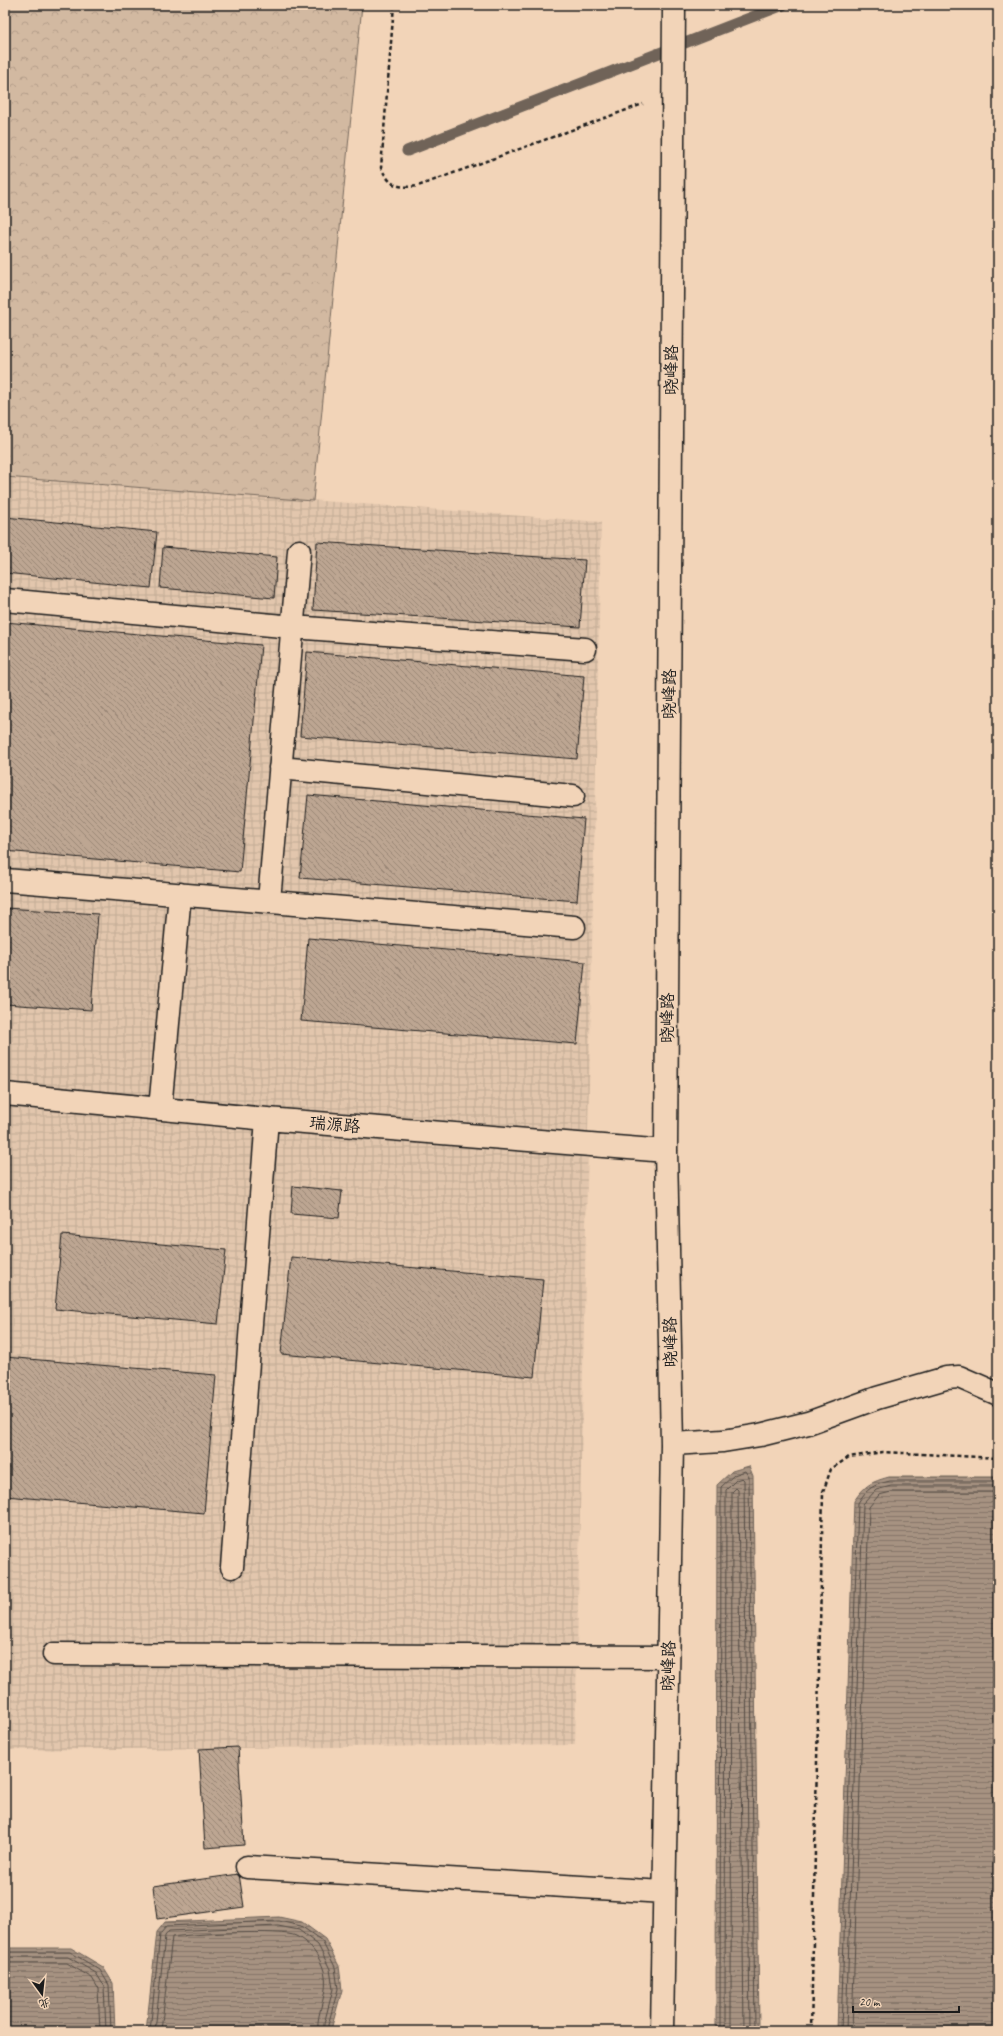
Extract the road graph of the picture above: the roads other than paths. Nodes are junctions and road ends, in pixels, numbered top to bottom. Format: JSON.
{"nodes":[{"id":1,"x":674,"y":5,"type":"edge"},
{"id":2,"x":299,"y":551,"type":"dead end"},
{"id":3,"x":5,"y":600,"type":"edge"},
{"id":4,"x":292,"y":627,"type":"junction"},
{"id":5,"x":585,"y":649,"type":"dead end"},
{"id":6,"x":280,"y":768,"type":"junction"},
{"id":7,"x":573,"y":796,"type":"dead end"},
{"id":8,"x":5,"y":880,"type":"edge"},
{"id":9,"x":180,"y":894,"type":"junction"},
{"id":10,"x":269,"y":901,"type":"junction"},
{"id":11,"x":574,"y":927,"type":"dead end"},
{"id":12,"x":5,"y":1094,"type":"edge"},
{"id":13,"x":160,"y":1108,"type":"junction"},
{"id":14,"x":267,"y":1119,"type":"junction"},
{"id":15,"x":666,"y":1151,"type":"junction"},
{"id":16,"x":998,"y":1394,"type":"edge"},
{"id":17,"x":672,"y":1444,"type":"junction"},
{"id":18,"x":232,"y":1567,"type":"dead end"},
{"id":19,"x":54,"y":1654,"type":"dead end"},
{"id":20,"x":668,"y":1657,"type":"junction"},
{"id":21,"x":247,"y":1867,"type":"dead end"},
{"id":22,"x":664,"y":1892,"type":"junction"},
{"id":23,"x":662,"y":2031,"type":"edge"}],
"edges":[{"from":1,"to":15,"type":"street","name":"晓峰路"},
{"from":2,"to":4,"type":"street"},
{"from":3,"to":4,"type":"street"},
{"from":4,"to":5,"type":"street"},
{"from":4,"to":6,"type":"street"},
{"from":6,"to":7,"type":"street"},
{"from":6,"to":10,"type":"street"},
{"from":8,"to":9,"type":"street"},
{"from":9,"to":10,"type":"street"},
{"from":9,"to":13,"type":"street"},
{"from":10,"to":11,"type":"street"},
{"from":12,"to":13,"type":"street","name":"瑞源路"},
{"from":13,"to":14,"type":"street","name":"瑞源路"},
{"from":14,"to":15,"type":"street","name":"瑞源路"},
{"from":14,"to":18,"type":"street"},
{"from":15,"to":17,"type":"street","name":"晓峰路"},
{"from":16,"to":17,"type":"street"},
{"from":17,"to":20,"type":"street","name":"晓峰路"},
{"from":19,"to":20,"type":"street"},
{"from":20,"to":22,"type":"street","name":"晓峰路"},
{"from":21,"to":22,"type":"street"},
{"from":22,"to":23,"type":"street","name":"晓峰路"}]}
